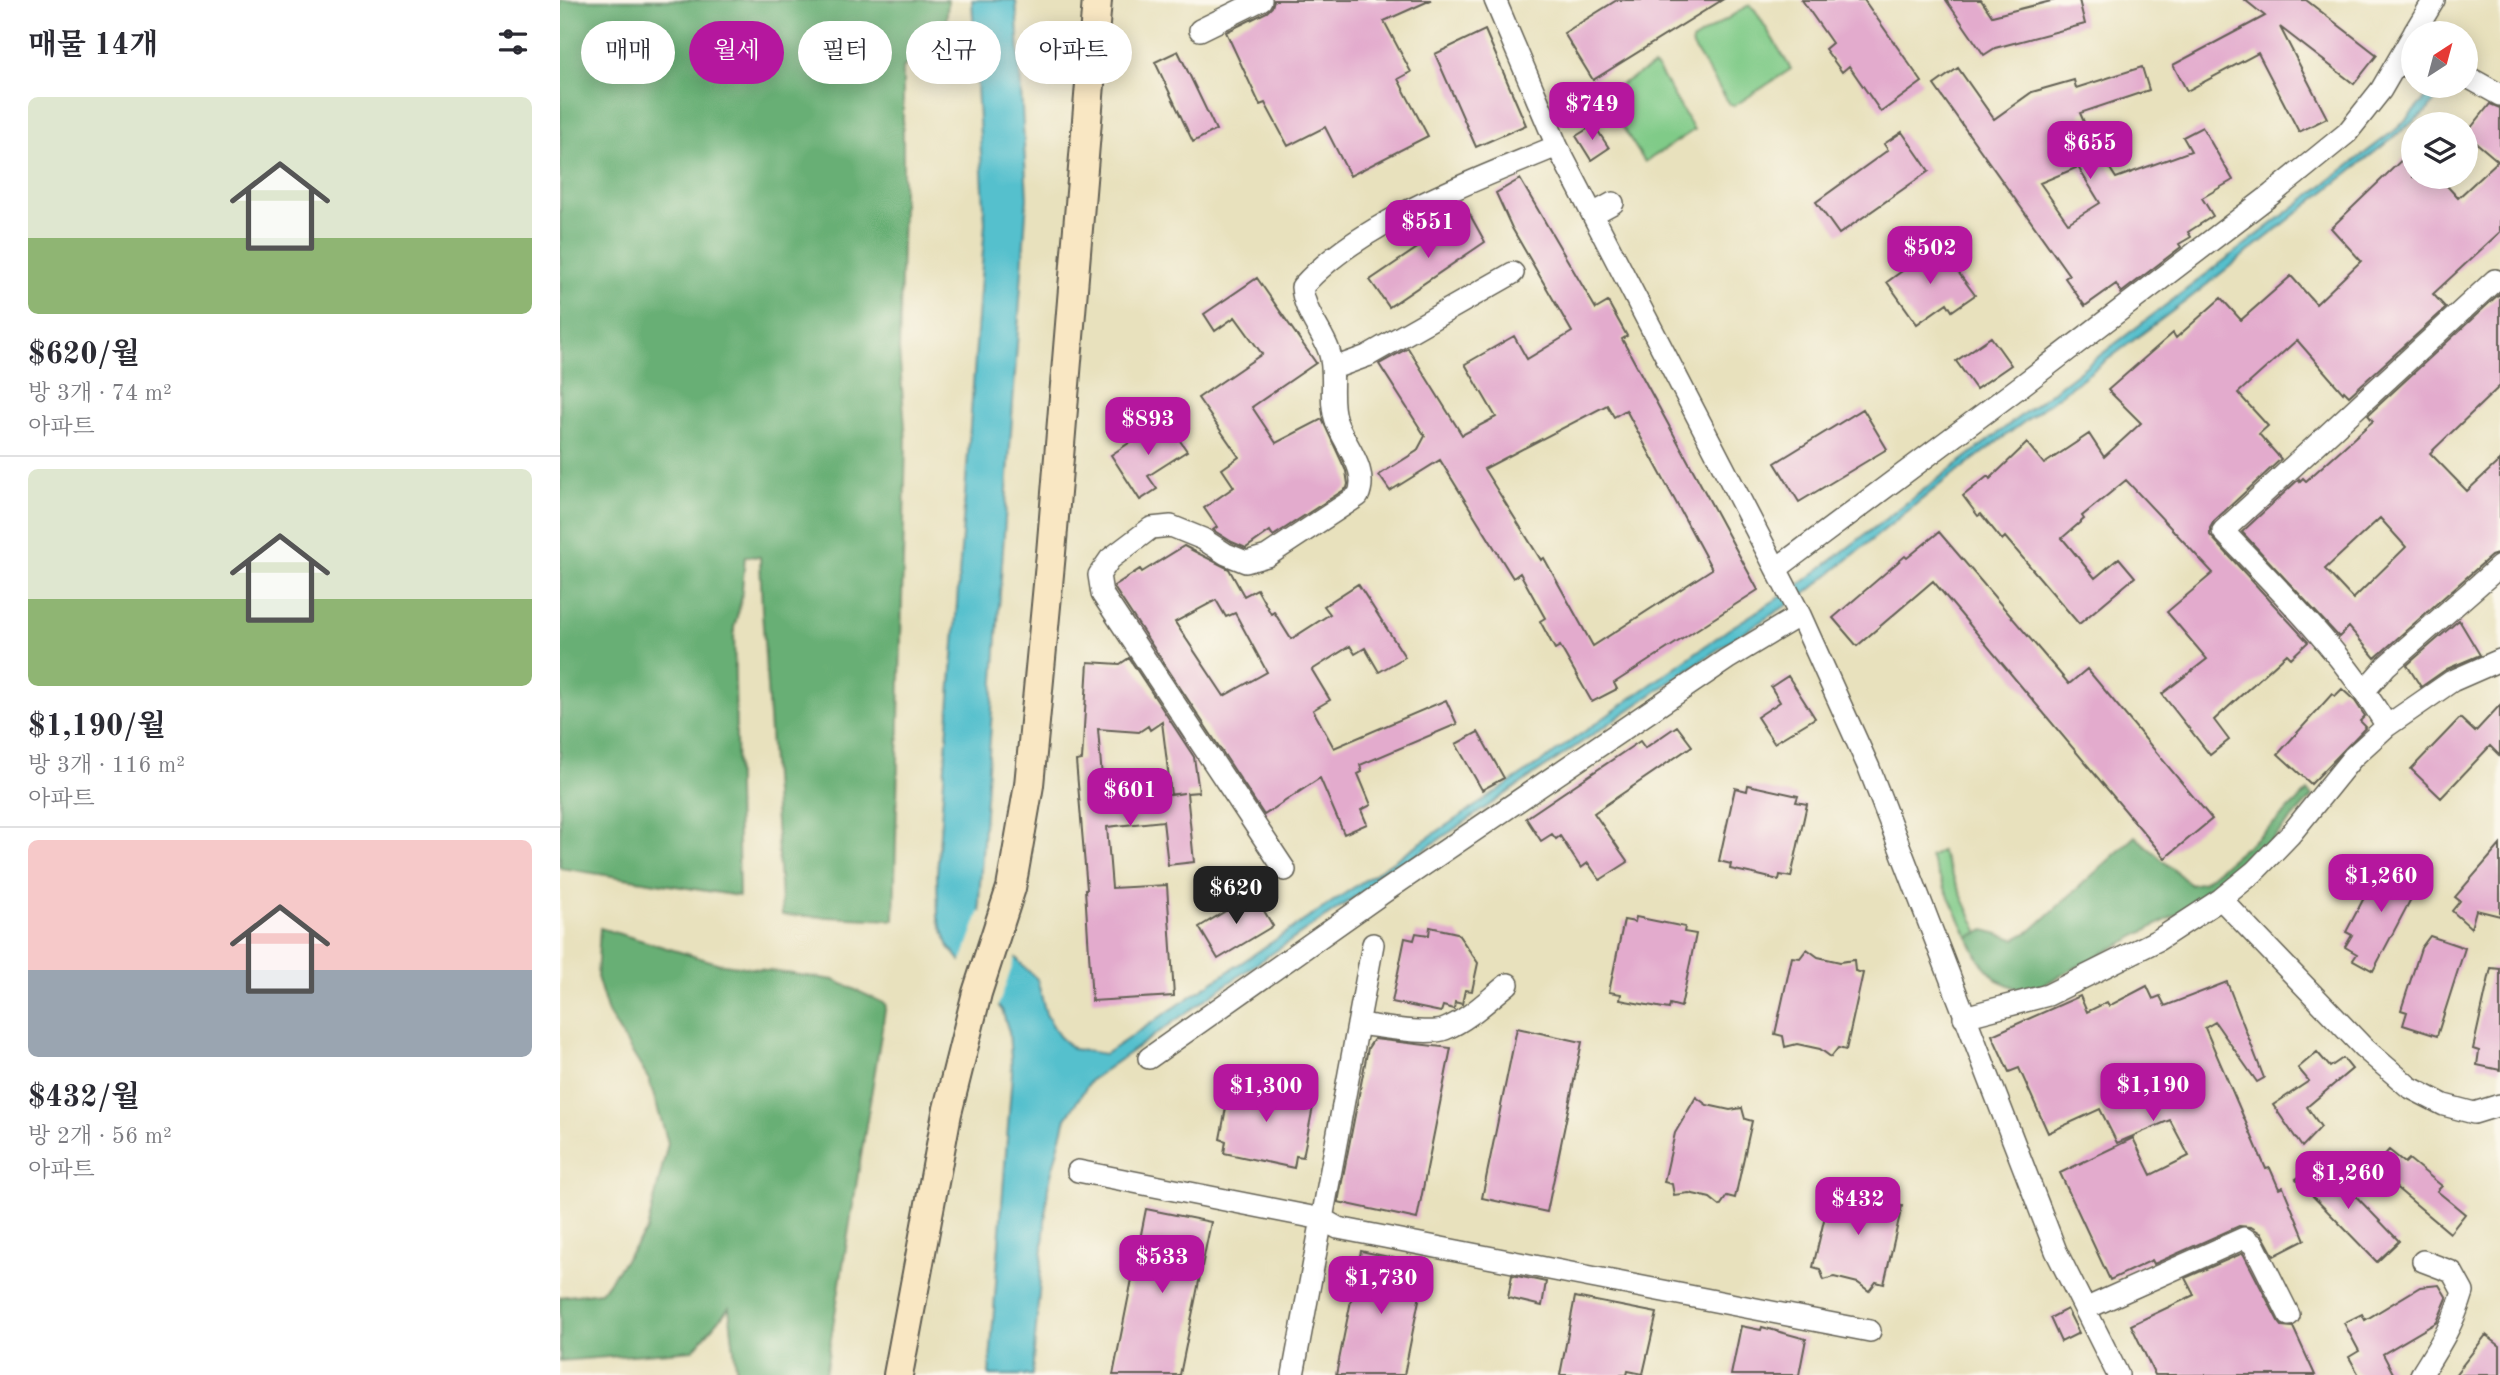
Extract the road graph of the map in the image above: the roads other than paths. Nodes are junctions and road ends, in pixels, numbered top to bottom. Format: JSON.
{"nodes":[{"id":1,"x":1097,"y":0,"type":"edge"},
{"id":2,"x":1261,"y":0,"type":"edge"},
{"id":3,"x":1494,"y":0,"type":"edge"},
{"id":4,"x":2434,"y":0,"type":"edge"},
{"id":5,"x":2422,"y":21,"type":"edge"},
{"id":6,"x":1200,"y":30,"type":"dead end"},
{"id":7,"x":2401,"y":58,"type":"edge"},
{"id":8,"x":2478,"y":83,"type":"edge"},
{"id":9,"x":2500,"y":95,"type":"edge"},
{"id":10,"x":1557,"y":146,"type":"junction"},
{"id":11,"x":1614,"y":203,"type":"dead end"},
{"id":12,"x":1593,"y":214,"type":"junction"},
{"id":13,"x":1513,"y":273,"type":"dead end"},
{"id":14,"x":2495,"y":280,"type":"dead end"},
{"id":15,"x":1334,"y":368,"type":"junction"},
{"id":16,"x":2500,"y":566,"type":"edge"},
{"id":17,"x":1776,"y":569,"type":"junction"},
{"id":18,"x":1794,"y":603,"type":"junction"},
{"id":19,"x":2500,"y":660,"type":"edge"},
{"id":20,"x":2365,"y":690,"type":"junction"},
{"id":21,"x":2387,"y":726,"type":"junction"},
{"id":22,"x":1284,"y":870,"type":"dead end"},
{"id":23,"x":2221,"y":899,"type":"junction"},
{"id":24,"x":1373,"y":944,"type":"dead end"},
{"id":25,"x":1508,"y":984,"type":"dead end"},
{"id":26,"x":1964,"y":1017,"type":"junction"},
{"id":27,"x":1358,"y":1024,"type":"junction"},
{"id":28,"x":1149,"y":1058,"type":"dead end"},
{"id":29,"x":2500,"y":1105,"type":"edge"},
{"id":30,"x":1078,"y":1171,"type":"dead end"},
{"id":31,"x":1322,"y":1219,"type":"junction"},
{"id":32,"x":2423,"y":1261,"type":"dead end"},
{"id":33,"x":2085,"y":1309,"type":"junction"},
{"id":34,"x":2289,"y":1315,"type":"dead end"},
{"id":35,"x":1870,"y":1331,"type":"dead end"},
{"id":36,"x":898,"y":1375,"type":"edge"},
{"id":37,"x":1293,"y":1375,"type":"edge"},
{"id":38,"x":2118,"y":1375,"type":"edge"},
{"id":39,"x":2421,"y":1375,"type":"edge"}],
"edges":[{"from":1,"to":36,"type":"main road"},
{"from":2,"to":6,"type":"street"},
{"from":3,"to":10,"type":"street"},
{"from":4,"to":5,"type":"street"},
{"from":7,"to":17,"type":"street"},
{"from":8,"to":9,"type":"street"},
{"from":10,"to":12,"type":"street"},
{"from":10,"to":15,"type":"street"},
{"from":11,"to":12,"type":"street"},
{"from":12,"to":17,"type":"street"},
{"from":13,"to":15,"type":"street"},
{"from":14,"to":20,"type":"street"},
{"from":15,"to":22,"type":"street"},
{"from":16,"to":20,"type":"street"},
{"from":17,"to":18,"type":"street"},
{"from":18,"to":26,"type":"street"},
{"from":18,"to":28,"type":"street"},
{"from":19,"to":21,"type":"street"},
{"from":20,"to":21,"type":"street"},
{"from":21,"to":23,"type":"street"},
{"from":23,"to":26,"type":"street"},
{"from":23,"to":29,"type":"street"},
{"from":24,"to":27,"type":"street"},
{"from":25,"to":27,"type":"street"},
{"from":26,"to":33,"type":"street"},
{"from":27,"to":31,"type":"street"},
{"from":30,"to":31,"type":"street"},
{"from":31,"to":35,"type":"street"},
{"from":31,"to":37,"type":"street"},
{"from":32,"to":39,"type":"street"},
{"from":33,"to":34,"type":"street"},
{"from":33,"to":38,"type":"street"}]}
